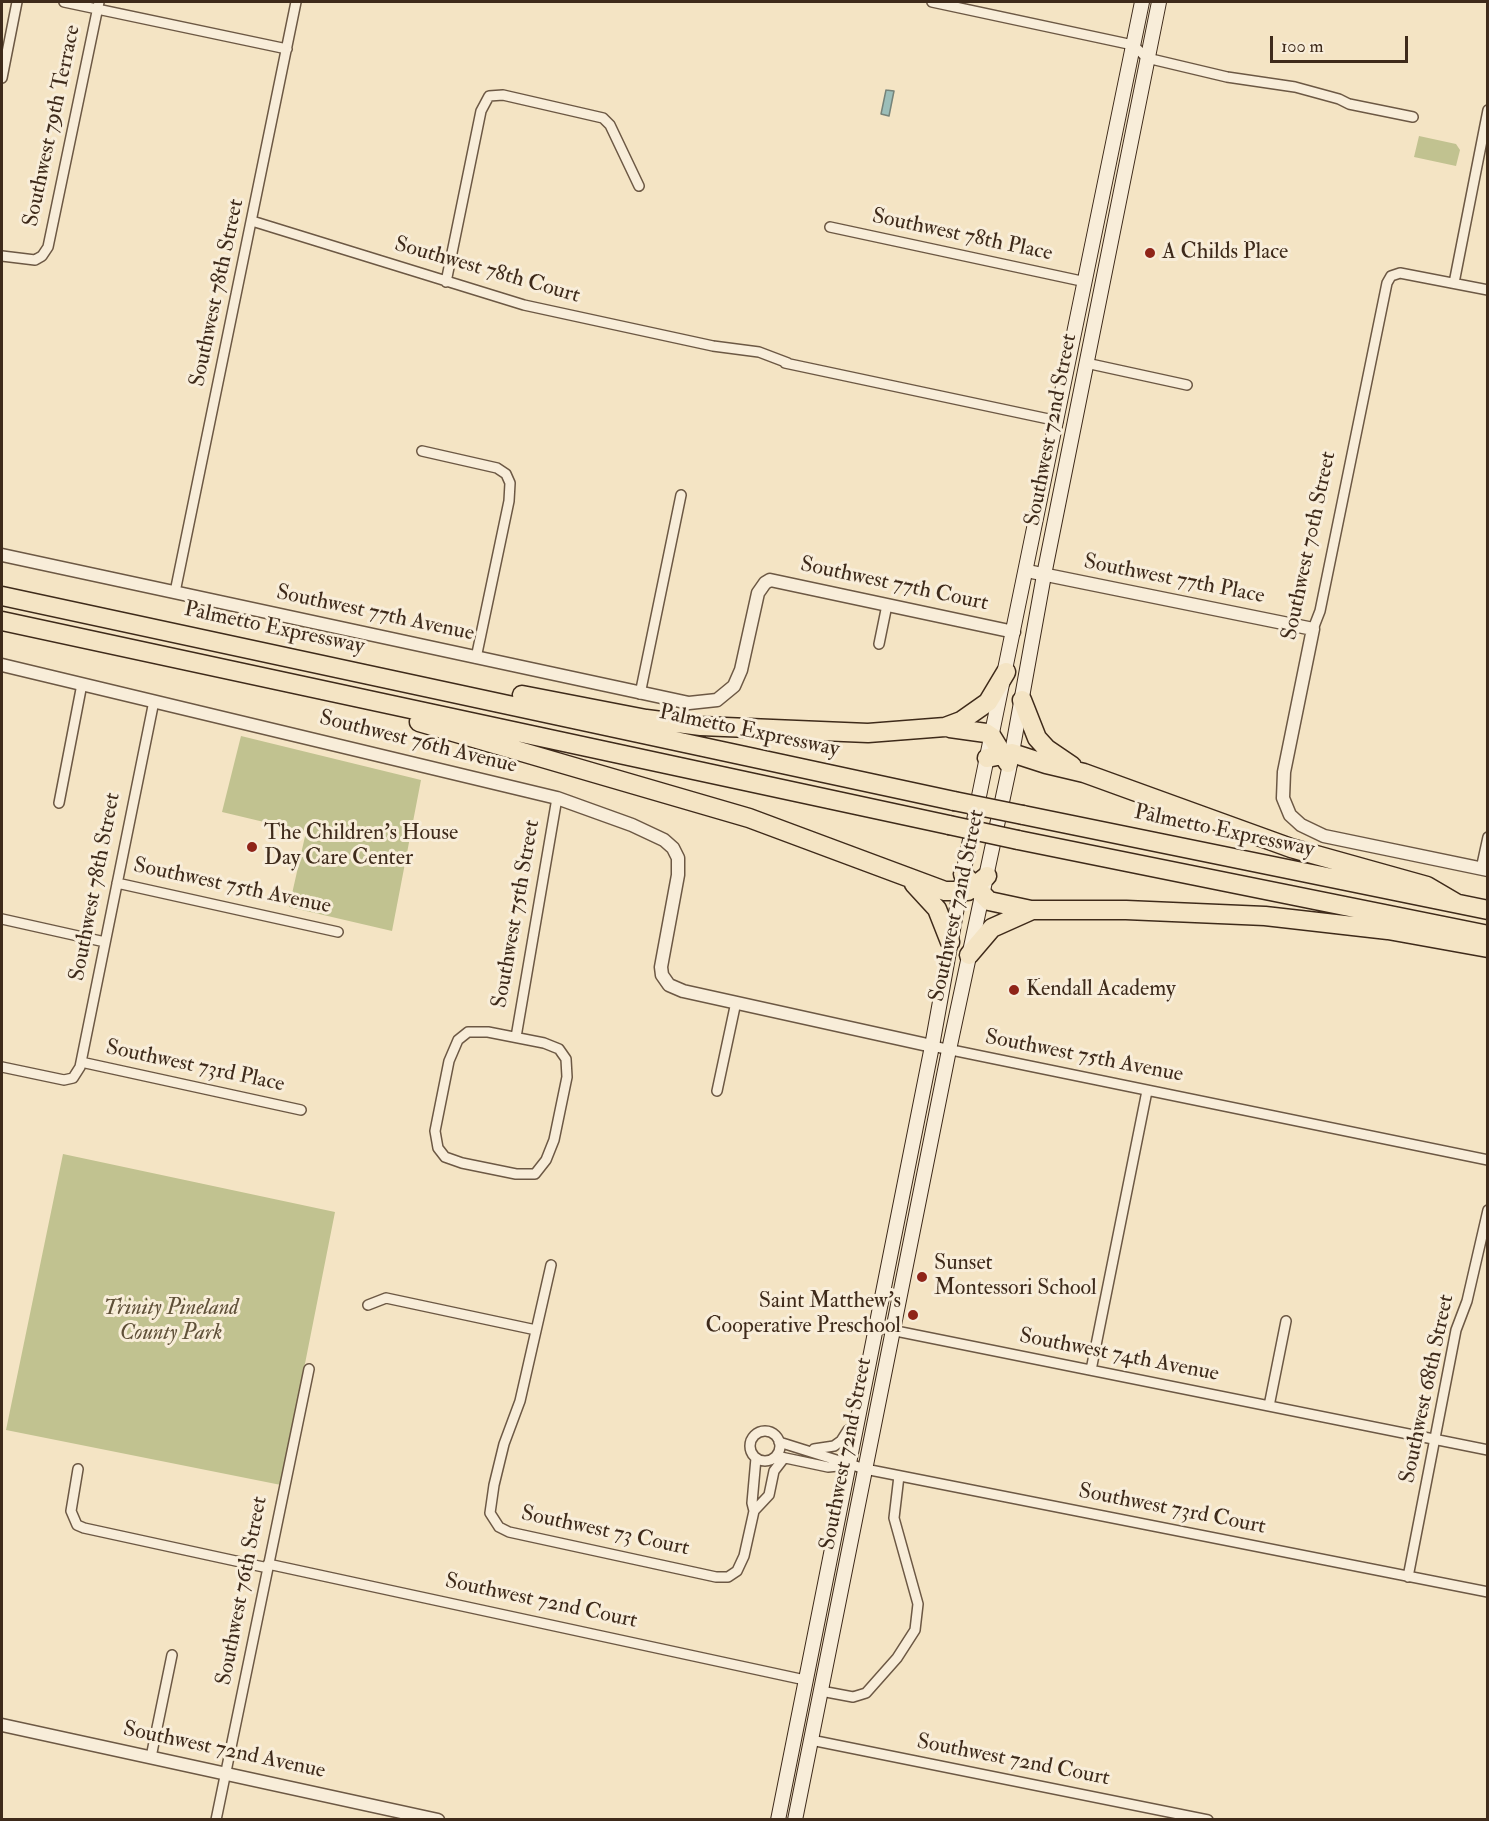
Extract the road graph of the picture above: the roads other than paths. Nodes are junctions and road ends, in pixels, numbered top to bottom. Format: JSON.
{"nodes":[{"id":1,"x":17,"y":2,"type":"edge"},
{"id":2,"x":64,"y":2,"type":"edge"},
{"id":3,"x":296,"y":2,"type":"edge"},
{"id":4,"x":932,"y":2,"type":"edge"},
{"id":5,"x":1142,"y":2,"type":"edge"},
{"id":6,"x":1159,"y":2,"type":"edge"},
{"id":7,"x":98,"y":5,"type":"edge"},
{"id":8,"x":1133,"y":45,"type":"junction"},
{"id":9,"x":287,"y":49,"type":"junction"},
{"id":10,"x":1148,"y":58,"type":"junction"},
{"id":11,"x":2,"y":78,"type":"edge"},
{"id":12,"x":1488,"y":110,"type":"edge"},
{"id":13,"x":1413,"y":117,"type":"dead end"},
{"id":14,"x":639,"y":186,"type":"dead end"},
{"id":15,"x":252,"y":221,"type":"junction"},
{"id":16,"x":830,"y":227,"type":"dead end"},
{"id":17,"x":2,"y":256,"type":"edge"},
{"id":18,"x":446,"y":282,"type":"junction"},
{"id":19,"x":1086,"y":282,"type":"junction"},
{"id":20,"x":1454,"y":283,"type":"junction"},
{"id":21,"x":1488,"y":290,"type":"edge"},
{"id":22,"x":1086,"y":363,"type":"junction"},
{"id":23,"x":1186,"y":385,"type":"dead end"},
{"id":24,"x":1058,"y":421,"type":"junction"},
{"id":25,"x":1074,"y":424,"type":"junction"},
{"id":26,"x":422,"y":451,"type":"dead end"},
{"id":27,"x":681,"y":495,"type":"dead end"},
{"id":28,"x":2,"y":555,"type":"edge"},
{"id":29,"x":1027,"y":571,"type":"junction"},
{"id":30,"x":1044,"y":575,"type":"junction"},
{"id":31,"x":175,"y":592,"type":"junction"},
{"id":32,"x":2,"y":596,"type":"edge"},
{"id":33,"x":887,"y":605,"type":"junction"},
{"id":34,"x":2,"y":621,"type":"edge"},
{"id":35,"x":1313,"y":629,"type":"junction"},
{"id":36,"x":1014,"y":632,"type":"junction"},
{"id":37,"x":1033,"y":636,"type":"junction"},
{"id":38,"x":879,"y":644,"type":"dead end"},
{"id":39,"x":476,"y":658,"type":"junction"},
{"id":40,"x":2,"y":665,"type":"edge"},
{"id":41,"x":1006,"y":672,"type":"junction"},
{"id":42,"x":400,"y":680,"type":"junction"},
{"id":43,"x":82,"y":684,"type":"junction"},
{"id":44,"x":734,"y":686,"type":"joint"},
{"id":45,"x":640,"y":694,"type":"junction"},
{"id":46,"x":1022,"y":700,"type":"junction"},
{"id":47,"x":154,"y":701,"type":"junction"},
{"id":48,"x":399,"y":707,"type":"junction"},
{"id":49,"x":945,"y":727,"type":"junction"},
{"id":50,"x":992,"y":737,"type":"junction"},
{"id":51,"x":1003,"y":757,"type":"junction"},
{"id":52,"x":1084,"y":773,"type":"junction"},
{"id":53,"x":557,"y":798,"type":"junction"},
{"id":54,"x":59,"y":803,"type":"dead end"},
{"id":55,"x":1488,"y":837,"type":"edge"},
{"id":56,"x":1484,"y":869,"type":"edge"},
{"id":57,"x":908,"y":879,"type":"junction"},
{"id":58,"x":117,"y":883,"type":"junction"},
{"id":59,"x":973,"y":886,"type":"junction"},
{"id":60,"x":1456,"y":903,"type":"junction"},
{"id":61,"x":1031,"y":910,"type":"junction"},
{"id":62,"x":1488,"y":910,"type":"edge"},
{"id":63,"x":2,"y":919,"type":"edge"},
{"id":64,"x":338,"y":932,"type":"dead end"},
{"id":65,"x":1488,"y":935,"type":"edge"},
{"id":66,"x":105,"y":942,"type":"junction"},
{"id":67,"x":951,"y":942,"type":"junction"},
{"id":68,"x":1488,"y":948,"type":"edge"},
{"id":69,"x":969,"y":955,"type":"junction"},
{"id":70,"x":673,"y":987,"type":"joint"},
{"id":71,"x":736,"y":1002,"type":"junction"},
{"id":72,"x":516,"y":1036,"type":"junction"},
{"id":73,"x":932,"y":1046,"type":"junction"},
{"id":74,"x":949,"y":1050,"type":"junction"},
{"id":75,"x":81,"y":1062,"type":"junction"},
{"id":76,"x":2,"y":1067,"type":"edge"},
{"id":77,"x":717,"y":1091,"type":"dead end"},
{"id":78,"x":1147,"y":1091,"type":"junction"},
{"id":79,"x":301,"y":1110,"type":"dead end"},
{"id":80,"x":1488,"y":1160,"type":"edge"},
{"id":81,"x":900,"y":1204,"type":"junction"},
{"id":82,"x":918,"y":1206,"type":"junction"},
{"id":83,"x":1488,"y":1210,"type":"edge"},
{"id":84,"x":551,"y":1265,"type":"dead end"},
{"id":85,"x":368,"y":1305,"type":"dead end"},
{"id":86,"x":1286,"y":1322,"type":"dead end"},
{"id":87,"x":876,"y":1327,"type":"junction"},
{"id":88,"x":536,"y":1330,"type":"junction"},
{"id":89,"x":893,"y":1331,"type":"junction"},
{"id":90,"x":309,"y":1369,"type":"dead end"},
{"id":91,"x":1091,"y":1370,"type":"junction"},
{"id":92,"x":1269,"y":1406,"type":"junction"},
{"id":93,"x":856,"y":1426,"type":"junction"},
{"id":94,"x":1435,"y":1439,"type":"junction"},
{"id":95,"x":779,"y":1442,"type":"junction"},
{"id":96,"x":809,"y":1450,"type":"junction"},
{"id":97,"x":1488,"y":1450,"type":"edge"},
{"id":98,"x":780,"y":1457,"type":"junction"},
{"id":99,"x":756,"y":1458,"type":"junction"},
{"id":100,"x":849,"y":1465,"type":"junction"},
{"id":101,"x":78,"y":1469,"type":"dead end"},
{"id":102,"x":865,"y":1469,"type":"junction"},
{"id":103,"x":899,"y":1476,"type":"junction"},
{"id":104,"x":753,"y":1493,"type":"junction"},
{"id":105,"x":768,"y":1496,"type":"junction"},
{"id":106,"x":754,"y":1511,"type":"junction"},
{"id":107,"x":268,"y":1566,"type":"junction"},
{"id":108,"x":1408,"y":1576,"type":"junction"},
{"id":109,"x":1488,"y":1592,"type":"edge"},
{"id":110,"x":172,"y":1655,"type":"dead end"},
{"id":111,"x":809,"y":1663,"type":"junction"},
{"id":112,"x":805,"y":1680,"type":"junction"},
{"id":113,"x":821,"y":1690,"type":"junction"},
{"id":114,"x":2,"y":1725,"type":"edge"},
{"id":115,"x":811,"y":1740,"type":"junction"},
{"id":116,"x":151,"y":1757,"type":"junction"},
{"id":117,"x":225,"y":1773,"type":"junction"},
{"id":118,"x":216,"y":1820,"type":"edge"},
{"id":119,"x":438,"y":1820,"type":"edge"},
{"id":120,"x":778,"y":1820,"type":"edge"},
{"id":121,"x":795,"y":1820,"type":"edge"},
{"id":122,"x":1208,"y":1820,"type":"edge"}],
"edges":[{"from":1,"to":11,"type":"street"},
{"from":2,"to":7,"type":"street"},
{"from":3,"to":9,"type":"street","name":"Southwest 78th Street"},
{"from":4,"to":8,"type":"street"},
{"from":5,"to":8,"type":"main road","name":"Southwest 72nd Street"},
{"from":6,"to":10,"type":"main road","name":"Southwest 72nd Street"},
{"from":7,"to":9,"type":"street"},
{"from":7,"to":17,"type":"street","name":"Southwest 79th Terrace"},
{"from":8,"to":10,"type":"street"},
{"from":8,"to":19,"type":"main road","name":"Southwest 72nd Street"},
{"from":9,"to":15,"type":"street","name":"Southwest 78th Street"},
{"from":10,"to":13,"type":"street"},
{"from":10,"to":22,"type":"main road","name":"Southwest 72nd Street"},
{"from":12,"to":20,"type":"street"},
{"from":14,"to":18,"type":"street"},
{"from":15,"to":18,"type":"street","name":"Southwest 78th Court"},
{"from":15,"to":31,"type":"street","name":"Southwest 78th Street"},
{"from":16,"to":19,"type":"street","name":"Southwest 78th Place"},
{"from":18,"to":24,"type":"street","name":"Southwest 78th Court"},
{"from":19,"to":24,"type":"main road","name":"Southwest 72nd Street"},
{"from":20,"to":21,"type":"street"},
{"from":20,"to":35,"type":"street","name":"Southwest 70th Street"},
{"from":22,"to":23,"type":"street"},
{"from":22,"to":25,"type":"main road","name":"Southwest 72nd Street"},
{"from":24,"to":25,"type":"main road"},
{"from":24,"to":29,"type":"main road","name":"Southwest 72nd Street"},
{"from":25,"to":30,"type":"main road","name":"Southwest 72nd Street"},
{"from":26,"to":39,"type":"street"},
{"from":27,"to":45,"type":"street"},
{"from":28,"to":31,"type":"street","name":"Southwest 77th Avenue"},
{"from":29,"to":30,"type":"street","name":"Southwest 77th Place"},
{"from":29,"to":36,"type":"main road","name":"Southwest 72nd Street"},
{"from":30,"to":35,"type":"street","name":"Southwest 77th Place"},
{"from":30,"to":37,"type":"main road","name":"Southwest 72nd Street"},
{"from":31,"to":39,"type":"street","name":"Southwest 77th Avenue"},
{"from":32,"to":42,"type":"highway","name":"Palmetto Expressway"},
{"from":33,"to":36,"type":"street","name":"Southwest 77th Court"},
{"from":33,"to":38,"type":"street"},
{"from":33,"to":44,"type":"street","name":"Southwest 77th Court"},
{"from":34,"to":48,"type":"highway"},
{"from":35,"to":56,"type":"street","name":"Southwest 70th Street"},
{"from":36,"to":37,"type":"main road"},
{"from":36,"to":41,"type":"main road","name":"Southwest 72nd Street"},
{"from":37,"to":46,"type":"main road","name":"Southwest 72nd Street"},
{"from":39,"to":45,"type":"street","name":"Southwest 77th Avenue"},
{"from":40,"to":43,"type":"street","name":"Southwest 76th Avenue"},
{"from":41,"to":49,"type":"highway"},
{"from":41,"to":50,"type":"main road","name":"Southwest 72nd Street"},
{"from":42,"to":49,"type":"highway"},
{"from":42,"to":60,"type":"highway","name":"Palmetto Expressway","bridge":true},
{"from":43,"to":47,"type":"street","name":"Southwest 76th Avenue"},
{"from":43,"to":54,"type":"street"},
{"from":44,"to":45,"type":"street","name":"Southwest 77th Avenue"},
{"from":46,"to":51,"type":"main road","name":"Southwest 72nd Street"},
{"from":46,"to":52,"type":"highway"},
{"from":47,"to":53,"type":"street","name":"Southwest 76th Avenue"},
{"from":47,"to":58,"type":"street","name":"Southwest 78th Street"},
{"from":48,"to":57,"type":"highway"},
{"from":48,"to":65,"type":"highway","bridge":true},
{"from":49,"to":50,"type":"highway"},
{"from":50,"to":51,"type":"highway"},
{"from":51,"to":52,"type":"highway"},
{"from":51,"to":59,"type":"main road","name":"Southwest 72nd Street"},
{"from":51,"to":59,"type":"main road","name":"Southwest 72nd Street"},
{"from":52,"to":60,"type":"highway"},
{"from":53,"to":70,"type":"street","name":"Southwest 76th Avenue"},
{"from":53,"to":72,"type":"street","name":"Southwest 75th Street"},
{"from":55,"to":56,"type":"street"},
{"from":57,"to":59,"type":"highway"},
{"from":57,"to":67,"type":"highway"},
{"from":58,"to":64,"type":"street","name":"Southwest 75th Avenue"},
{"from":58,"to":66,"type":"street","name":"Southwest 78th Street"},
{"from":59,"to":61,"type":"highway"},
{"from":59,"to":67,"type":"main road","name":"Southwest 72nd Street"},
{"from":59,"to":69,"type":"main road","name":"Southwest 72nd Street"},
{"from":60,"to":62,"type":"highway","name":"Palmetto Expressway"},
{"from":61,"to":68,"type":"highway"},
{"from":61,"to":69,"type":"highway"},
{"from":63,"to":66,"type":"street"},
{"from":66,"to":75,"type":"street","name":"Southwest 78th Street"},
{"from":67,"to":73,"type":"main road","name":"Southwest 72nd Street"},
{"from":69,"to":74,"type":"main road","name":"Southwest 72nd Street"},
{"from":70,"to":71,"type":"street","name":"Southwest 75th Avenue"},
{"from":71,"to":73,"type":"street","name":"Southwest 75th Avenue"},
{"from":71,"to":77,"type":"street"},
{"from":72,"to":72,"type":"street"},
{"from":73,"to":74,"type":"street","name":"Southwest 75th Avenue"},
{"from":73,"to":81,"type":"main road","name":"Southwest 72nd Street"},
{"from":74,"to":78,"type":"street","name":"Southwest 75th Avenue"},
{"from":74,"to":82,"type":"main road","name":"Southwest 72nd Street"},
{"from":75,"to":76,"type":"street","name":"Southwest 78th Street"},
{"from":75,"to":79,"type":"street","name":"Southwest 73rd Place"},
{"from":78,"to":80,"type":"street","name":"Southwest 75th Avenue"},
{"from":78,"to":91,"type":"street"},
{"from":81,"to":82,"type":"main road"},
{"from":81,"to":87,"type":"main road","name":"Southwest 72nd Street"},
{"from":82,"to":89,"type":"main road","name":"Southwest 72nd Street"},
{"from":83,"to":94,"type":"street","name":"Southwest 68th Street"},
{"from":84,"to":88,"type":"street"},
{"from":85,"to":88,"type":"street"},
{"from":86,"to":92,"type":"street"},
{"from":87,"to":89,"type":"street","name":"Southwest 74th Avenue"},
{"from":87,"to":93,"type":"main road","name":"Southwest 72nd Street"},
{"from":88,"to":106,"type":"street","name":"Southwest 73 Court"},
{"from":89,"to":91,"type":"street","name":"Southwest 74th Avenue"},
{"from":89,"to":102,"type":"main road","name":"Southwest 72nd Street"},
{"from":90,"to":107,"type":"street","name":"Southwest 76th Street"},
{"from":91,"to":92,"type":"street","name":"Southwest 74th Avenue"},
{"from":92,"to":94,"type":"street","name":"Southwest 74th Avenue"},
{"from":93,"to":96,"type":"street"},
{"from":93,"to":100,"type":"main road","name":"Southwest 72nd Street"},
{"from":94,"to":97,"type":"street"},
{"from":94,"to":108,"type":"street","name":"Southwest 68th Street"},
{"from":95,"to":96,"type":"street"},
{"from":95,"to":98,"type":"street"},
{"from":95,"to":99,"type":"street"},
{"from":96,"to":100,"type":"street"},
{"from":98,"to":99,"type":"street"},
{"from":98,"to":100,"type":"street"},
{"from":98,"to":105,"type":"street","name":"Southwest 73 Court"},
{"from":99,"to":104,"type":"street","name":"Southwest 73 Court"},
{"from":100,"to":102,"type":"street","name":"Southwest 73rd Court"},
{"from":100,"to":111,"type":"main road","name":"Southwest 72nd Street"},
{"from":101,"to":107,"type":"street","name":"Southwest 72nd Court"},
{"from":102,"to":103,"type":"street","name":"Southwest 73rd Court"},
{"from":102,"to":113,"type":"main road","name":"Southwest 72nd Street"},
{"from":103,"to":108,"type":"street","name":"Southwest 73rd Court"},
{"from":103,"to":113,"type":"street"},
{"from":104,"to":105,"type":"street"},
{"from":104,"to":106,"type":"street","name":"Southwest 73 Court"},
{"from":105,"to":106,"type":"street","name":"Southwest 73 Court"},
{"from":107,"to":112,"type":"street","name":"Southwest 72nd Court"},
{"from":107,"to":117,"type":"street","name":"Southwest 76th Street"},
{"from":108,"to":109,"type":"street","name":"Southwest 73rd Court"},
{"from":110,"to":116,"type":"street"},
{"from":111,"to":112,"type":"main road","name":"Southwest 72nd Street"},
{"from":111,"to":113,"type":"main road"},
{"from":112,"to":120,"type":"main road","name":"Southwest 72nd Street"},
{"from":113,"to":115,"type":"main road","name":"Southwest 72nd Street"},
{"from":114,"to":116,"type":"street","name":"Southwest 72nd Avenue"},
{"from":115,"to":121,"type":"main road","name":"Southwest 72nd Street"},
{"from":115,"to":122,"type":"street","name":"Southwest 72nd Court"},
{"from":116,"to":117,"type":"street","name":"Southwest 72nd Avenue"},
{"from":117,"to":118,"type":"street","name":"Southwest 76th Street"},
{"from":117,"to":119,"type":"street","name":"Southwest 72nd Avenue"}]}
